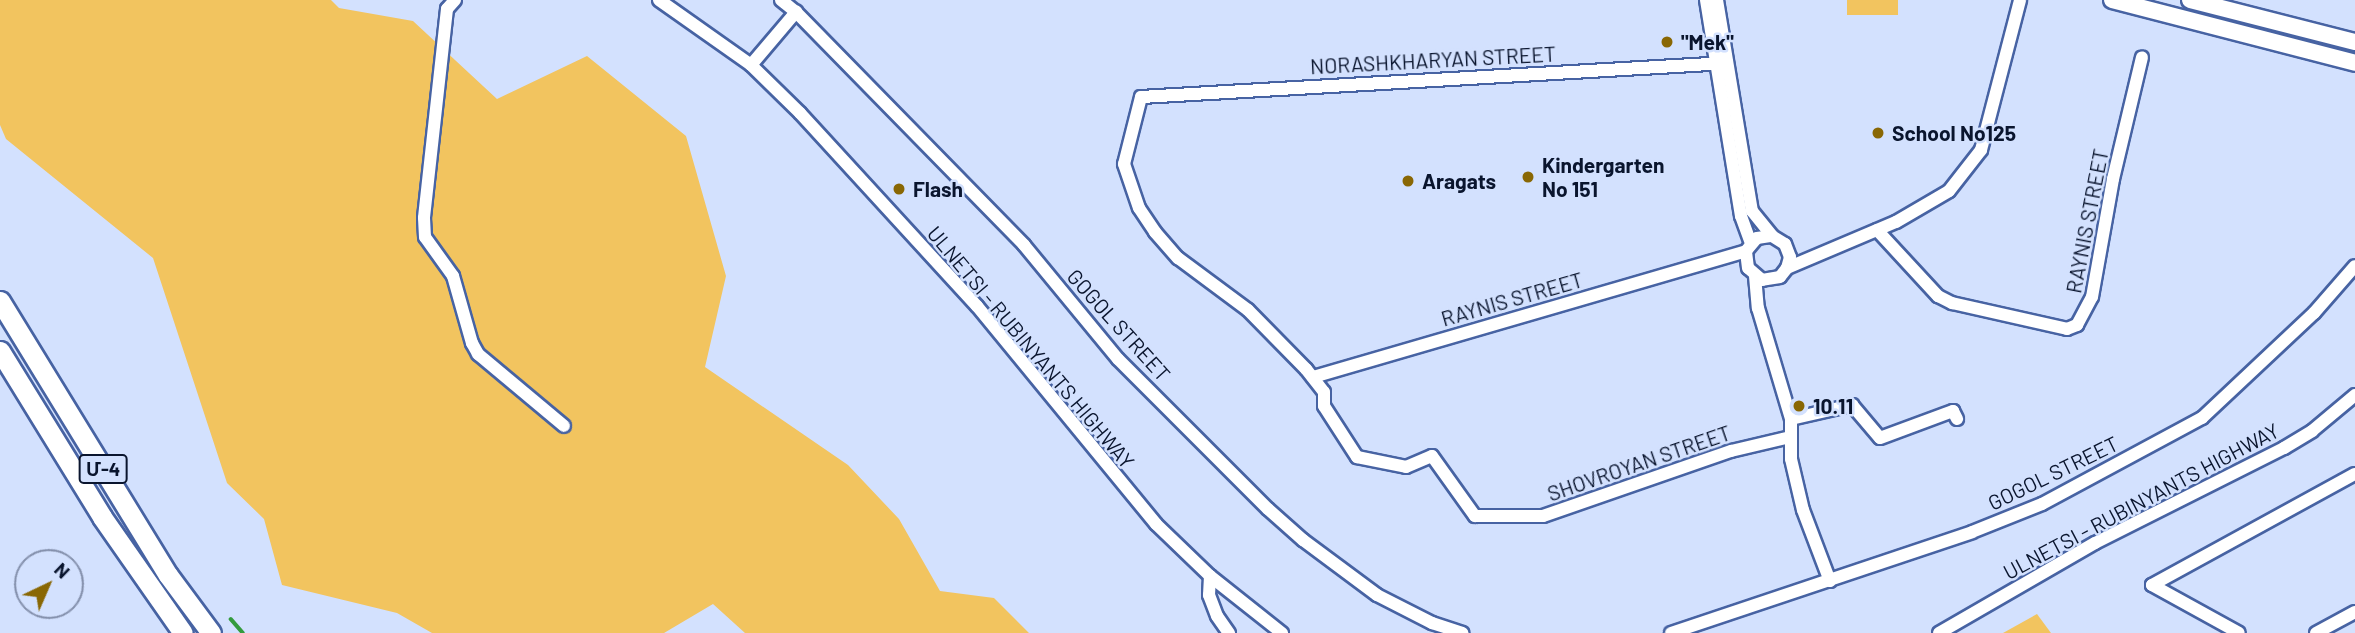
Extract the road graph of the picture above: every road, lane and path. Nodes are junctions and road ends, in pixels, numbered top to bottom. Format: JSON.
{"nodes":[{"id":1,"x":455,"y":0,"type":"edge"},
{"id":2,"x":659,"y":0,"type":"edge"},
{"id":3,"x":781,"y":0,"type":"edge"},
{"id":4,"x":1706,"y":0,"type":"edge"},
{"id":5,"x":1717,"y":0,"type":"edge"},
{"id":6,"x":2020,"y":0,"type":"edge"},
{"id":7,"x":2112,"y":0,"type":"edge"},
{"id":8,"x":2190,"y":0,"type":"edge"},
{"id":9,"x":796,"y":12,"type":"junction"},
{"id":10,"x":2355,"y":42,"type":"edge"},
{"id":11,"x":2142,"y":57,"type":"dead end"},
{"id":12,"x":1722,"y":63,"type":"junction"},
{"id":13,"x":2355,"y":63,"type":"edge"},
{"id":14,"x":751,"y":65,"type":"junction"},
{"id":15,"x":1141,"y":97,"type":"joint"},
{"id":16,"x":1877,"y":230,"type":"junction"},
{"id":17,"x":1772,"y":236,"type":"junction"},
{"id":18,"x":1789,"y":251,"type":"junction"},
{"id":19,"x":1748,"y":252,"type":"junction"},
{"id":20,"x":1818,"y":254,"type":"junction"},
{"id":21,"x":2355,"y":266,"type":"edge"},
{"id":22,"x":1787,"y":268,"type":"junction"},
{"id":23,"x":1755,"y":276,"type":"junction"},
{"id":24,"x":1769,"y":280,"type":"junction"},
{"id":25,"x":0,"y":300,"type":"edge"},
{"id":26,"x":1757,"y":300,"type":"junction"},
{"id":27,"x":0,"y":351,"type":"edge"},
{"id":28,"x":1313,"y":377,"type":"junction"},
{"id":29,"x":2355,"y":395,"type":"edge"},
{"id":30,"x":1791,"y":419,"type":"junction"},
{"id":31,"x":1957,"y":419,"type":"dead end"},
{"id":32,"x":564,"y":426,"type":"dead end"},
{"id":33,"x":1790,"y":437,"type":"junction"},
{"id":34,"x":2355,"y":474,"type":"edge"},
{"id":35,"x":1210,"y":576,"type":"junction"},
{"id":36,"x":1830,"y":581,"type":"junction"},
{"id":37,"x":2355,"y":612,"type":"edge"},
{"id":38,"x":183,"y":633,"type":"edge"},
{"id":39,"x":211,"y":633,"type":"edge"},
{"id":40,"x":1229,"y":633,"type":"edge"},
{"id":41,"x":1282,"y":633,"type":"edge"},
{"id":42,"x":1462,"y":633,"type":"edge"},
{"id":43,"x":1671,"y":633,"type":"edge"},
{"id":44,"x":1939,"y":633,"type":"edge"},
{"id":45,"x":2239,"y":633,"type":"edge"},
{"id":46,"x":2316,"y":633,"type":"edge"}],
"edges":[{"from":1,"to":32,"type":"street"},
{"from":2,"to":14,"type":"street","name":"ULNETSI - RUBINYANTS HIGHWAY"},
{"from":3,"to":9,"type":"street","name":"GOGOL STREET"},
{"from":4,"to":12,"type":"street"},
{"from":5,"to":12,"type":"street"},
{"from":6,"to":16,"type":"street"},
{"from":7,"to":13,"type":"main road"},
{"from":8,"to":10,"type":"main road"},
{"from":9,"to":14,"type":"street"},
{"from":9,"to":42,"type":"street","name":"GOGOL STREET"},
{"from":11,"to":16,"type":"street","name":"RAYNIS STREET"},
{"from":12,"to":15,"type":"street","name":"NORASHKHARYAN STREET"},
{"from":12,"to":17,"type":"street"},
{"from":12,"to":19,"type":"street"},
{"from":14,"to":35,"type":"street","name":"ULNETSI - RUBINYANTS HIGHWAY"},
{"from":15,"to":28,"type":"street","name":"SHOVROYAN STREET"},
{"from":16,"to":20,"type":"street"},
{"from":17,"to":18,"type":"street"},
{"from":17,"to":19,"type":"street"},
{"from":18,"to":20,"type":"street"},
{"from":18,"to":22,"type":"street"},
{"from":19,"to":23,"type":"street"},
{"from":19,"to":28,"type":"street","name":"RAYNIS STREET"},
{"from":20,"to":22,"type":"street"},
{"from":21,"to":36,"type":"street","name":"GOGOL STREET"},
{"from":22,"to":24,"type":"street"},
{"from":23,"to":24,"type":"street"},
{"from":23,"to":26,"type":"street"},
{"from":24,"to":26,"type":"street"},
{"from":25,"to":39,"type":"highway","number":"Մ-4"},
{"from":26,"to":30,"type":"street"},
{"from":27,"to":38,"type":"highway","number":"Մ-4"},
{"from":28,"to":33,"type":"street","name":"SHOVROYAN STREET"},
{"from":29,"to":44,"type":"street","name":"ULNETSI - RUBINYANTS HIGHWAY"},
{"from":30,"to":31,"type":"street"},
{"from":30,"to":33,"type":"street"},
{"from":33,"to":36,"type":"street"},
{"from":34,"to":45,"type":"street"},
{"from":35,"to":40,"type":"street"},
{"from":35,"to":41,"type":"street","name":"ULNETSI - RUBINYANTS HIGHWAY"},
{"from":36,"to":43,"type":"street","name":"GOGOL STREET"},
{"from":37,"to":46,"type":"street"}]}
